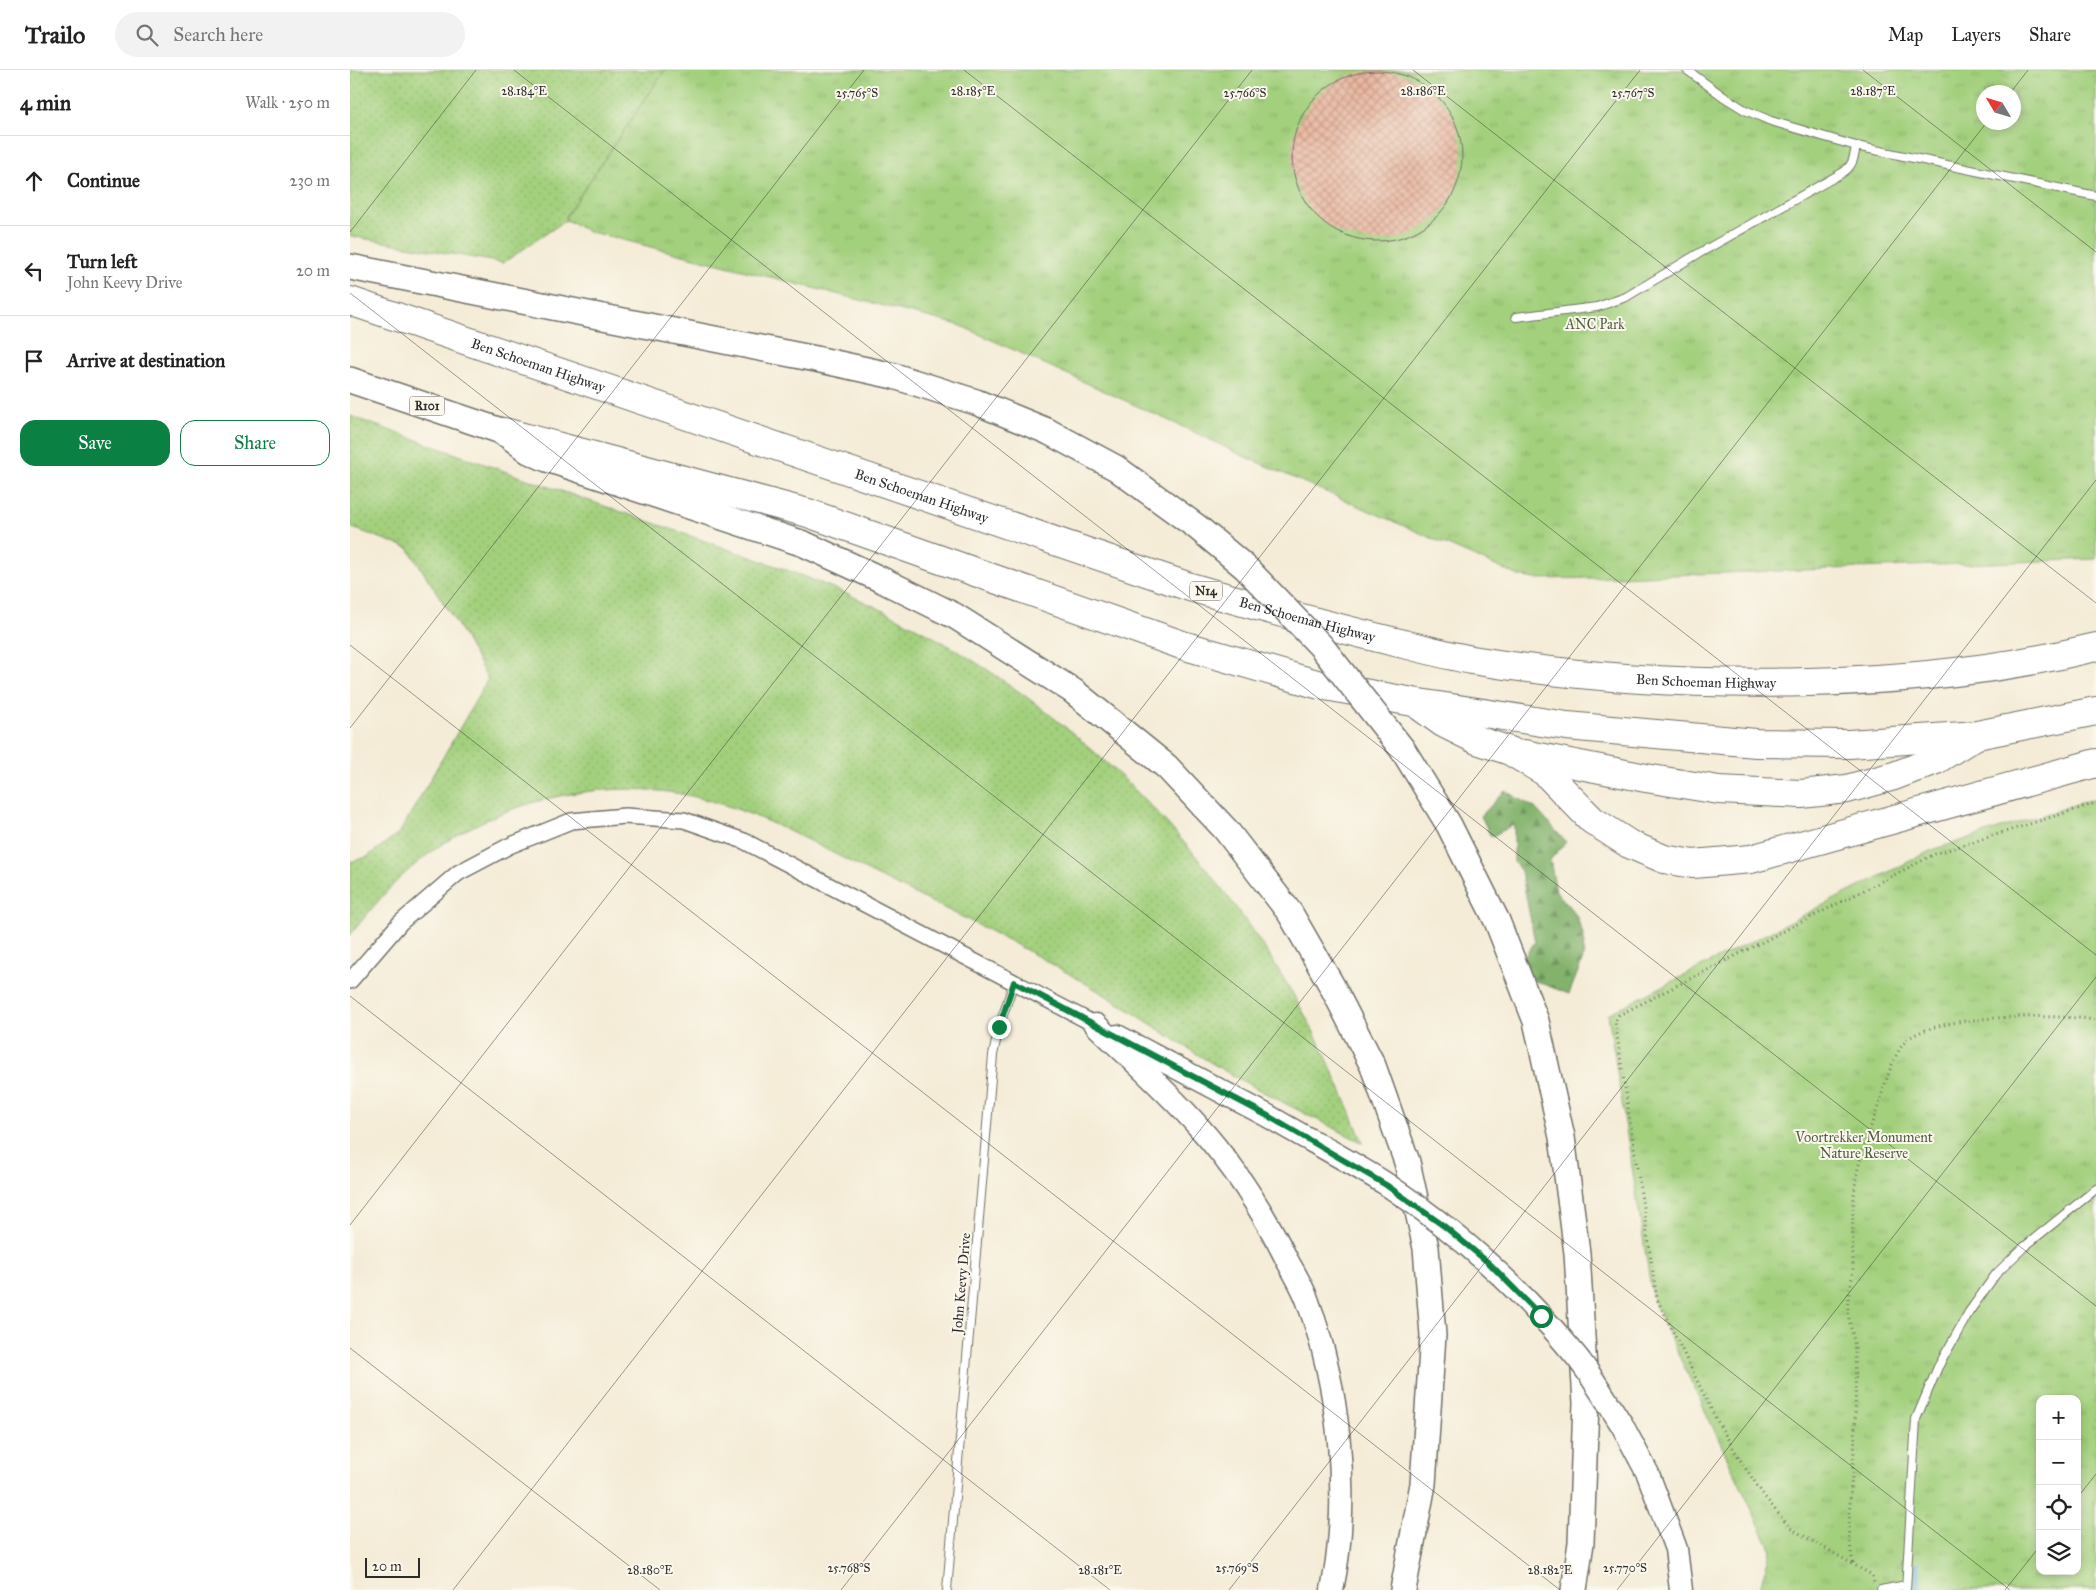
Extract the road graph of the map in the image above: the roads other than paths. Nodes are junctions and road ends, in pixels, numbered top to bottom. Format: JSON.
{"nodes":[{"id":1,"x":1687,"y":70,"type":"edge"},
{"id":2,"x":1856,"y":146,"type":"junction"},
{"id":3,"x":2096,"y":196,"type":"edge"},
{"id":4,"x":350,"y":267,"type":"edge"},
{"id":5,"x":350,"y":301,"type":"edge"},
{"id":6,"x":1516,"y":317,"type":"dead end"},
{"id":7,"x":350,"y":380,"type":"edge"},
{"id":8,"x":504,"y":432,"type":"junction"},
{"id":9,"x":2096,"y":647,"type":"edge"},
{"id":10,"x":1413,"y":702,"type":"junction"},
{"id":11,"x":2096,"y":711,"type":"edge"},
{"id":12,"x":1977,"y":735,"type":"junction"},
{"id":13,"x":1510,"y":751,"type":"junction"},
{"id":14,"x":2096,"y":763,"type":"edge"},
{"id":15,"x":350,"y":981,"type":"edge"},
{"id":16,"x":1014,"y":982,"type":"junction"},
{"id":17,"x":1096,"y":1025,"type":"junction"},
{"id":18,"x":2096,"y":1189,"type":"edge"},
{"id":19,"x":1906,"y":1588,"type":"edge"},
{"id":20,"x":947,"y":1590,"type":"edge"},
{"id":21,"x":1332,"y":1590,"type":"edge"},
{"id":22,"x":1403,"y":1590,"type":"edge"},
{"id":23,"x":1574,"y":1590,"type":"edge"},
{"id":24,"x":1681,"y":1590,"type":"edge"},
{"id":25,"x":1881,"y":1590,"type":"edge"}],
"edges":[{"from":1,"to":2,"type":"lane"},
{"from":2,"to":3,"type":"lane"},
{"from":2,"to":6,"type":"lane"},
{"from":4,"to":23,"type":"main road","bridge":true},
{"from":5,"to":9,"type":"highway","name":"Ben Schoeman Highway","number":"N14"},
{"from":7,"to":8,"type":"main road","number":"R101"},
{"from":8,"to":10,"type":"highway"},
{"from":8,"to":22,"type":"main road"},
{"from":10,"to":12,"type":"highway"},
{"from":10,"to":13,"type":"highway"},
{"from":11,"to":12,"type":"highway"},
{"from":12,"to":13,"type":"highway"},
{"from":13,"to":14,"type":"highway"},
{"from":15,"to":16,"type":"street"},
{"from":16,"to":17,"type":"street"},
{"from":16,"to":20,"type":"lane","name":"John Keevy Drive"},
{"from":17,"to":21,"type":"main road"},
{"from":17,"to":24,"type":"main road","bridge":true},
{"from":18,"to":19,"type":"lane"},
{"from":19,"to":25,"type":"lane"}]}
